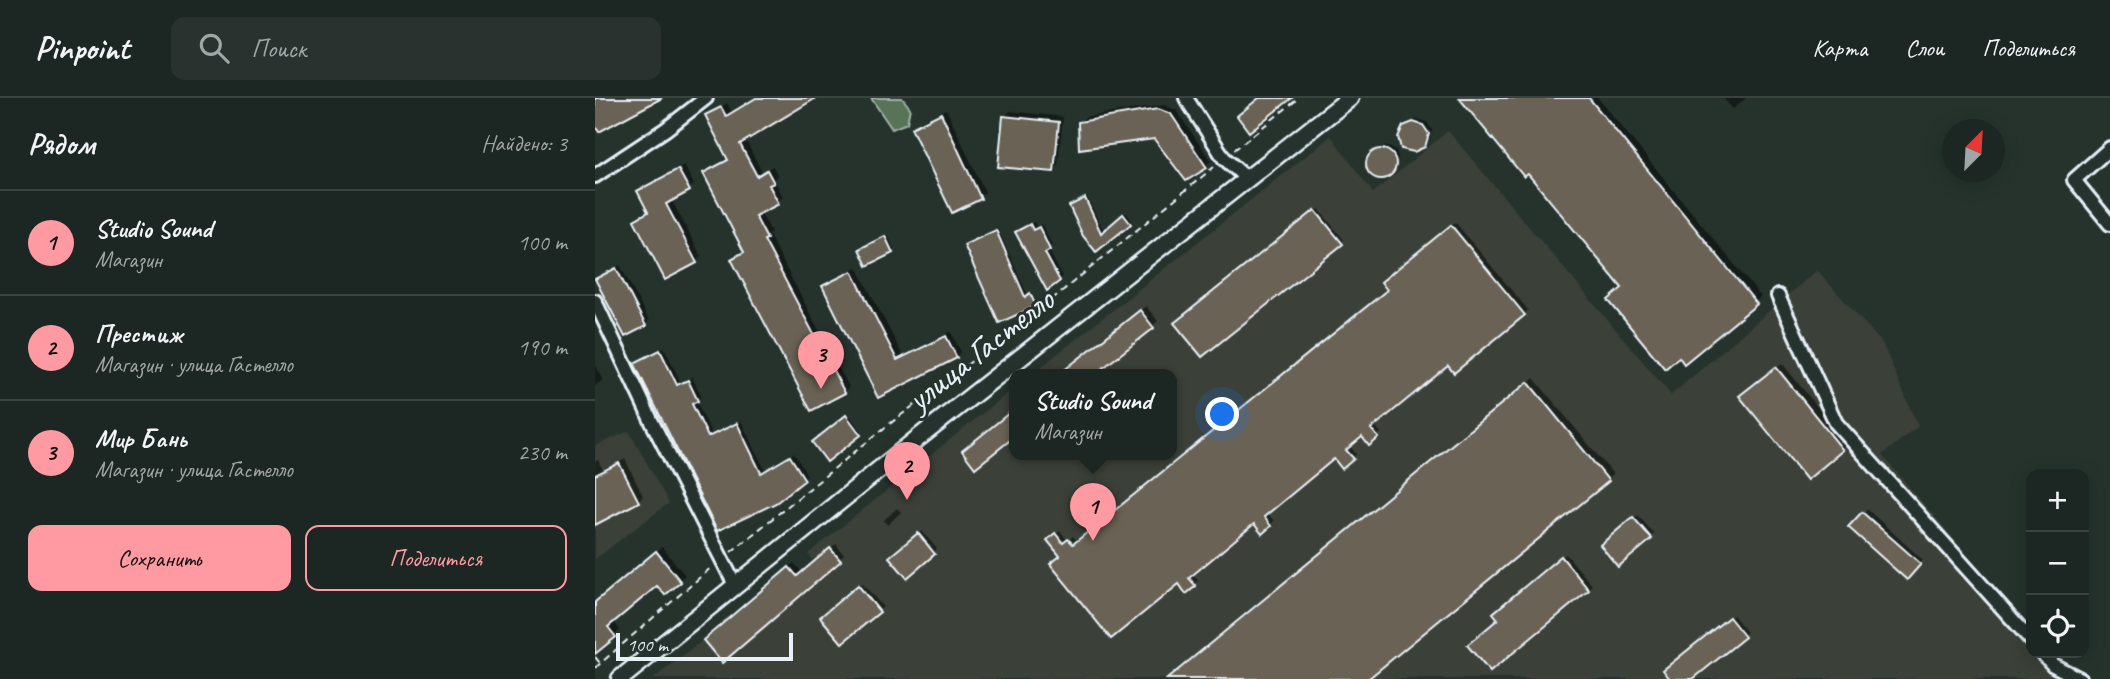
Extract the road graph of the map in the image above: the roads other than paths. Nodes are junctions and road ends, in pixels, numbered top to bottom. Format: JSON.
{"nodes":[{"id":1,"x":706,"y":98,"type":"edge"},
{"id":2,"x":1186,"y":98,"type":"edge"},
{"id":3,"x":1350,"y":98,"type":"edge"},
{"id":4,"x":2110,"y":148,"type":"edge"},
{"id":5,"x":595,"y":176,"type":"edge"},
{"id":6,"x":1247,"y":179,"type":"junction"},
{"id":7,"x":2110,"y":224,"type":"edge"},
{"id":8,"x":1778,"y":296,"type":"dead end"},
{"id":9,"x":595,"y":301,"type":"edge"},
{"id":10,"x":735,"y":585,"type":"junction"},
{"id":11,"x":2026,"y":634,"type":"edge"},
{"id":12,"x":2047,"y":658,"type":"edge"},
{"id":13,"x":620,"y":679,"type":"edge"},
{"id":14,"x":2080,"y":679,"type":"edge"}],
"edges":[{"from":1,"to":5,"type":"lane"},
{"from":2,"to":6,"type":"lane"},
{"from":3,"to":6,"type":"main road","name":"улица Гастелло"},
{"from":4,"to":7,"type":"lane"},
{"from":6,"to":10,"type":"main road","name":"улица Гастелло"},
{"from":8,"to":11,"type":"lane"},
{"from":9,"to":10,"type":"lane"},
{"from":10,"to":13,"type":"main road","name":"улица Гастелло"},
{"from":12,"to":14,"type":"lane"}]}
